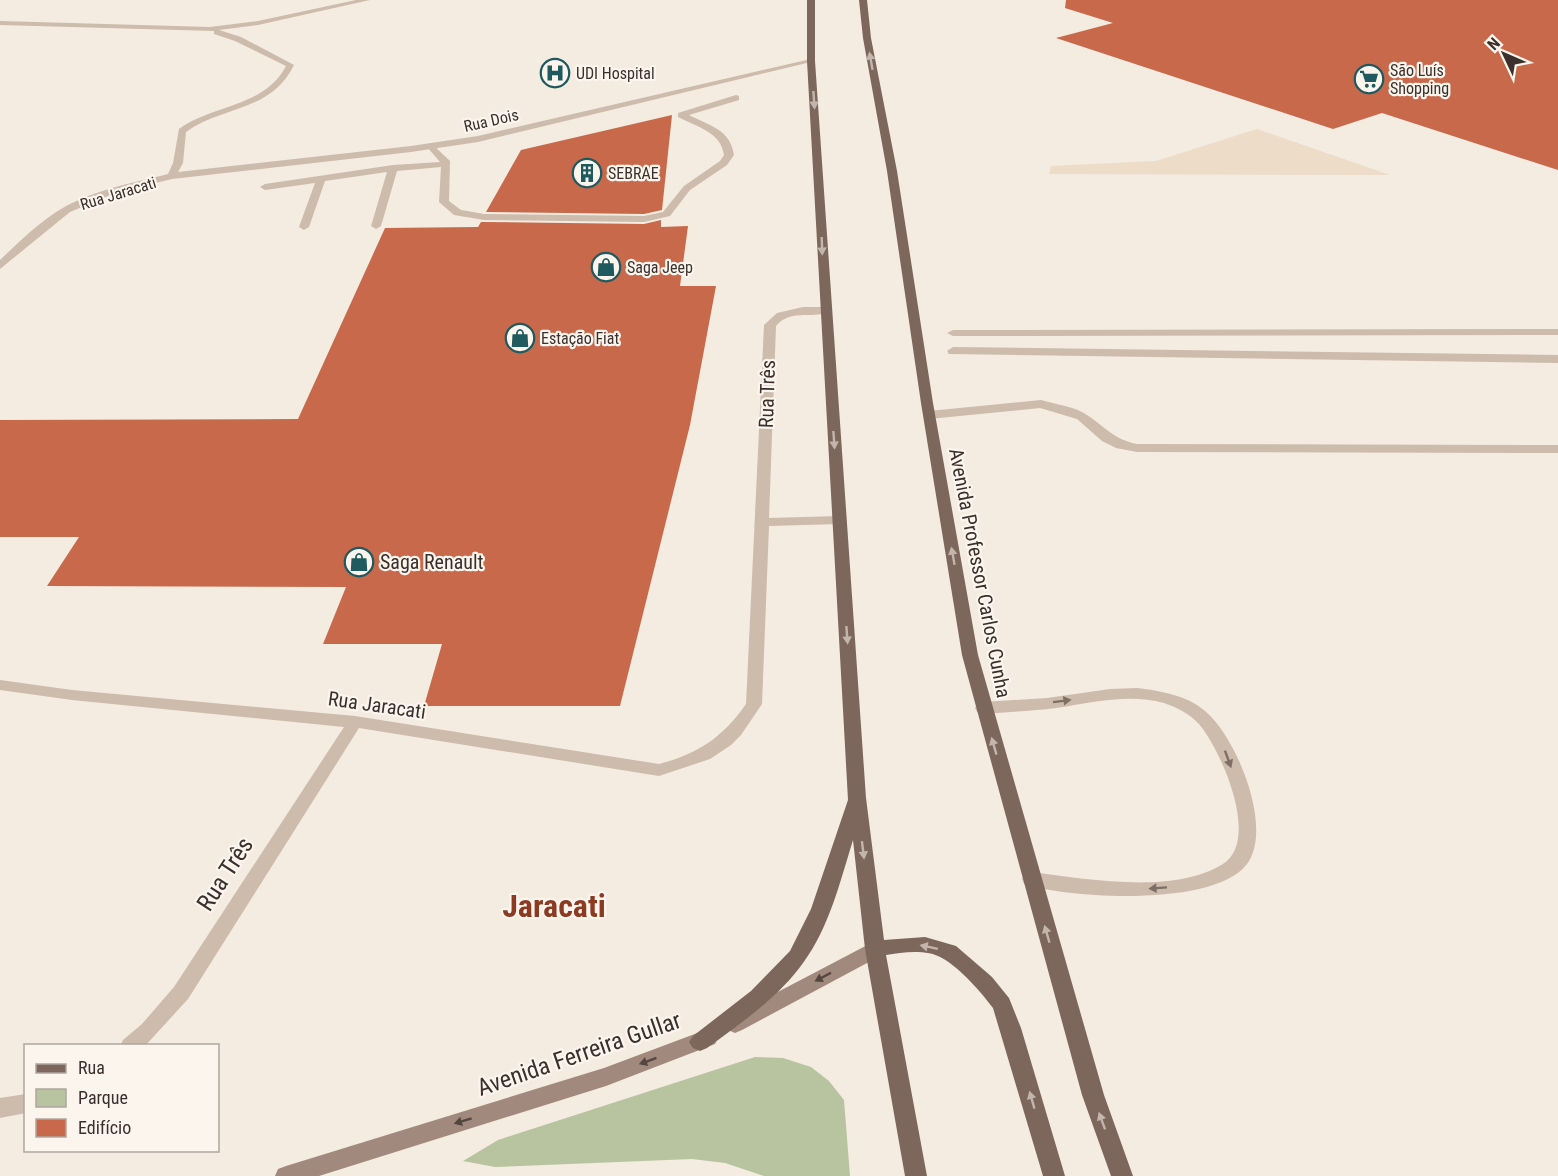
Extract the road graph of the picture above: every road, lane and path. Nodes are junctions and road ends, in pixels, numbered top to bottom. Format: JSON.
{"nodes":[{"id":1,"x":366,"y":0,"type":"edge"},
{"id":2,"x":812,"y":0,"type":"edge"},
{"id":3,"x":863,"y":0,"type":"edge"},
{"id":4,"x":0,"y":23,"type":"edge"},
{"id":5,"x":210,"y":29,"type":"junction"},
{"id":6,"x":811,"y":61,"type":"junction"},
{"id":7,"x":736,"y":98,"type":"dead end"},
{"id":8,"x":432,"y":147,"type":"junction"},
{"id":9,"x":446,"y":164,"type":"junction"},
{"id":10,"x":393,"y":168,"type":"junction"},
{"id":11,"x":172,"y":176,"type":"junction"},
{"id":12,"x":321,"y":178,"type":"junction"},
{"id":13,"x":265,"y":187,"type":"dead end"},
{"id":14,"x":376,"y":226,"type":"dead end"},
{"id":15,"x":304,"y":227,"type":"dead end"},
{"id":16,"x":0,"y":266,"type":"edge"},
{"id":17,"x":825,"y":310,"type":"junction"},
{"id":18,"x":1558,"y":332,"type":"edge"},
{"id":19,"x":953,"y":333,"type":"dead end"},
{"id":20,"x":953,"y":351,"type":"dead end"},
{"id":21,"x":1558,"y":359,"type":"edge"},
{"id":22,"x":929,"y":415,"type":"junction"},
{"id":23,"x":1558,"y":449,"type":"edge"},
{"id":24,"x":839,"y":520,"type":"junction"},
{"id":25,"x":762,"y":522,"type":"junction"},
{"id":26,"x":0,"y":685,"type":"edge"},
{"id":27,"x":983,"y":708,"type":"junction"},
{"id":28,"x":355,"y":722,"type":"junction"},
{"id":29,"x":737,"y":731,"type":"joint"},
{"id":30,"x":857,"y":798,"type":"junction"},
{"id":31,"x":1031,"y":879,"type":"junction"},
{"id":32,"x":875,"y":949,"type":"junction"},
{"id":33,"x":700,"y":1042,"type":"junction"},
{"id":34,"x":132,"y":1044,"type":"edge"},
{"id":35,"x":24,"y":1103,"type":"edge"},
{"id":36,"x":0,"y":1108,"type":"edge"},
{"id":37,"x":286,"y":1176,"type":"edge"},
{"id":38,"x":916,"y":1176,"type":"edge"},
{"id":39,"x":1053,"y":1176,"type":"edge"},
{"id":40,"x":1122,"y":1176,"type":"edge"}],
"edges":[{"from":1,"to":5,"type":"street"},
{"from":2,"to":6,"type":"main road"},
{"from":22,"to":3,"type":"main road","name":"Avenida Professor Carlos Cunha","one_way":true},
{"from":4,"to":5,"type":"street"},
{"from":5,"to":11,"type":"street","name":"Rua Jaracati"},
{"from":6,"to":8,"type":"street","name":"Rua Dois"},
{"from":6,"to":17,"type":"main road","one_way":true},
{"from":7,"to":9,"type":"street"},
{"from":8,"to":9,"type":"street"},
{"from":8,"to":11,"type":"street","name":"Rua Dois"},
{"from":9,"to":10,"type":"street"},
{"from":10,"to":12,"type":"street"},
{"from":10,"to":14,"type":"street"},
{"from":11,"to":16,"type":"street","name":"Rua Jaracati"},
{"from":12,"to":13,"type":"street"},
{"from":12,"to":15,"type":"street"},
{"from":17,"to":24,"type":"main road","one_way":true},
{"from":17,"to":25,"type":"street","name":"Rua Três"},
{"from":18,"to":19,"type":"street"},
{"from":20,"to":21,"type":"street"},
{"from":22,"to":23,"type":"street"},
{"from":27,"to":22,"type":"main road","name":"Avenida Professor Carlos Cunha","one_way":true},
{"from":24,"to":25,"type":"street"},
{"from":24,"to":30,"type":"main road","one_way":true},
{"from":25,"to":29,"type":"street","name":"Rua Três"},
{"from":26,"to":28,"type":"street","name":"Rua Jaracati"},
{"from":31,"to":27,"type":"main road","name":"Avenida Professor Carlos Cunha","one_way":true},
{"from":27,"to":31,"type":"street","one_way":true},
{"from":28,"to":29,"type":"street","name":"Rua Jaracati"},
{"from":28,"to":34,"type":"street","name":"Rua Três"},
{"from":30,"to":32,"type":"main road","one_way":true},
{"from":30,"to":33,"type":"main road"},
{"from":40,"to":31,"type":"main road","name":"Avenida Professor Carlos Cunha","one_way":true},
{"from":32,"to":33,"type":"main road","name":"Avenida Ferreira Gullar","one_way":true},
{"from":32,"to":38,"type":"main road"},
{"from":39,"to":32,"type":"main road","one_way":true},
{"from":33,"to":37,"type":"main road","name":"Avenida Ferreira Gullar","one_way":true},
{"from":35,"to":36,"type":"street"}]}
